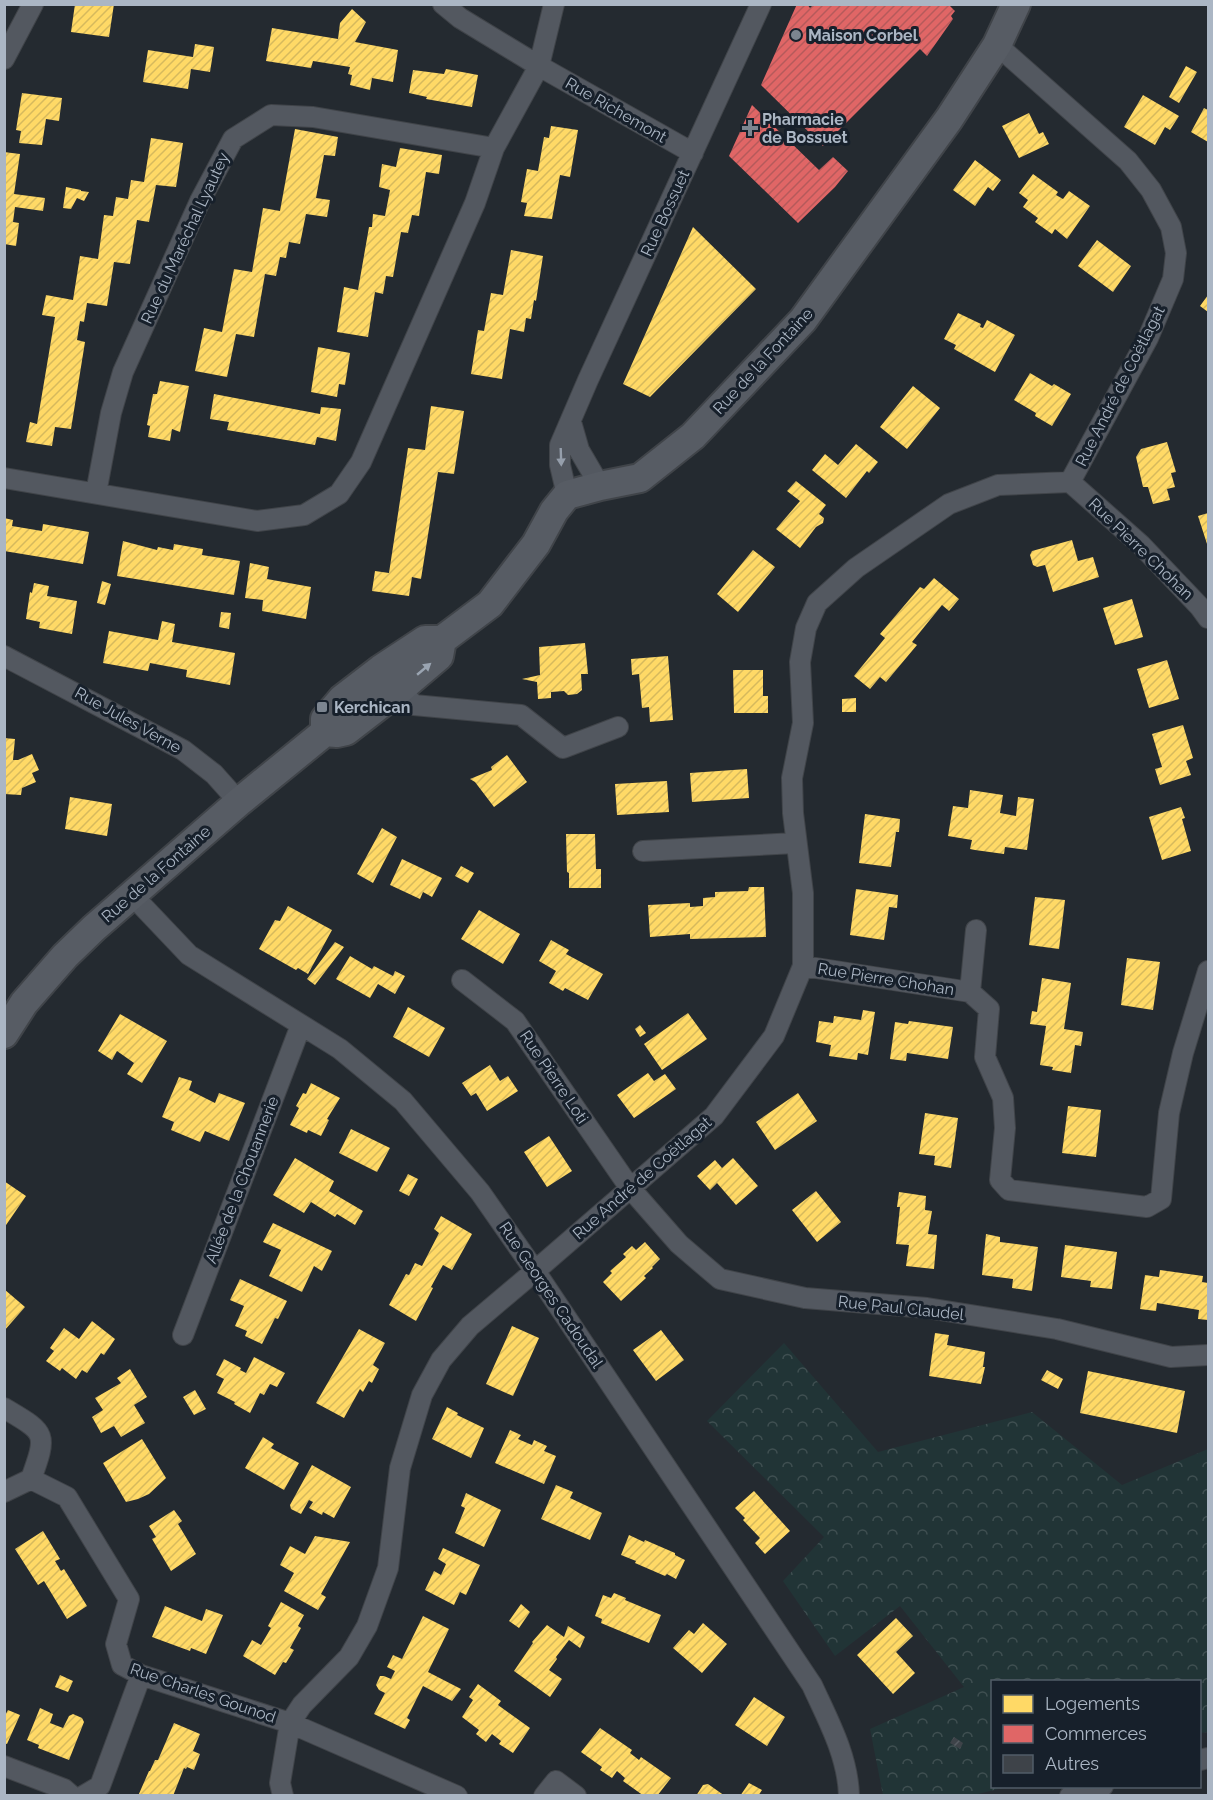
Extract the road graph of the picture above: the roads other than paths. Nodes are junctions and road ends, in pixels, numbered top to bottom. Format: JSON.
{"nodes":[{"id":1,"x":33,"y":4,"type":"edge"},
{"id":2,"x":443,"y":4,"type":"edge"},
{"id":3,"x":554,"y":4,"type":"edge"},
{"id":4,"x":761,"y":4,"type":"edge"},
{"id":5,"x":1009,"y":8,"type":"edge"},
{"id":6,"x":997,"y":45,"type":"junction"},
{"id":7,"x":4,"y":59,"type":"edge"},
{"id":8,"x":539,"y":66,"type":"junction"},
{"id":9,"x":494,"y":148,"type":"junction"},
{"id":10,"x":693,"y":153,"type":"junction"},
{"id":11,"x":571,"y":422,"type":"junction"},
{"id":12,"x":4,"y":478,"type":"edge"},
{"id":13,"x":1070,"y":482,"type":"junction"},
{"id":14,"x":600,"y":486,"type":"junction"},
{"id":15,"x":96,"y":493,"type":"junction"},
{"id":16,"x":567,"y":495,"type":"junction"},
{"id":17,"x":1209,"y":618,"type":"edge"},
{"id":18,"x":4,"y":656,"type":"edge"},
{"id":19,"x":390,"y":680,"type":"junction"},
{"id":20,"x":618,"y":727,"type":"dead end"},
{"id":21,"x":239,"y":802,"type":"junction"},
{"id":22,"x":796,"y":843,"type":"junction"},
{"id":23,"x":643,"y":851,"type":"dead end"},
{"id":24,"x":132,"y":895,"type":"junction"},
{"id":25,"x":976,"y":930,"type":"dead end"},
{"id":26,"x":803,"y":966,"type":"junction"},
{"id":27,"x":1209,"y":971,"type":"edge"},
{"id":28,"x":462,"y":980,"type":"dead end"},
{"id":29,"x":970,"y":992,"type":"junction"},
{"id":30,"x":301,"y":1025,"type":"junction"},
{"id":31,"x":4,"y":1034,"type":"edge"},
{"id":32,"x":630,"y":1188,"type":"junction"},
{"id":33,"x":536,"y":1271,"type":"junction"},
{"id":34,"x":183,"y":1335,"type":"dead end"},
{"id":35,"x":1209,"y":1355,"type":"edge"},
{"id":36,"x":4,"y":1408,"type":"edge"},
{"id":37,"x":31,"y":1479,"type":"junction"},
{"id":38,"x":4,"y":1492,"type":"edge"},
{"id":39,"x":141,"y":1675,"type":"junction"},
{"id":40,"x":290,"y":1723,"type":"junction"},
{"id":41,"x":4,"y":1766,"type":"edge"},
{"id":42,"x":1096,"y":1788,"type":"edge"},
{"id":43,"x":72,"y":1796,"type":"edge"},
{"id":44,"x":83,"y":1796,"type":"edge"},
{"id":45,"x":283,"y":1796,"type":"edge"},
{"id":46,"x":457,"y":1796,"type":"edge"},
{"id":47,"x":544,"y":1796,"type":"edge"},
{"id":48,"x":576,"y":1796,"type":"edge"},
{"id":49,"x":849,"y":1796,"type":"edge"},
{"id":50,"x":1070,"y":1796,"type":"edge"}],
"edges":[{"from":1,"to":7,"type":"street"},
{"from":2,"to":8,"type":"street","name":"Rue Richemont"},
{"from":3,"to":8,"type":"street"},
{"from":4,"to":10,"type":"street","name":"Rue Bossuet"},
{"from":5,"to":6,"type":"main road","name":"Rue de la Fontaine"},
{"from":6,"to":13,"type":"street","name":"Rue André de Coëtlagat"},
{"from":6,"to":14,"type":"main road","name":"Rue de la Fontaine"},
{"from":8,"to":9,"type":"street"},
{"from":8,"to":10,"type":"street","name":"Rue Richemont"},
{"from":9,"to":15,"type":"street"},
{"from":9,"to":15,"type":"street","name":"Rue du Maréchal Lyautey"},
{"from":10,"to":11,"type":"street","name":"Rue Bossuet"},
{"from":11,"to":14,"type":"street"},
{"from":11,"to":16,"type":"street","name":"Rue Bossuet","one_way":true},
{"from":12,"to":15,"type":"street"},
{"from":13,"to":17,"type":"street","name":"Rue Pierre Chohan"},
{"from":13,"to":22,"type":"street","name":"Rue André de Coëtlagat"},
{"from":14,"to":16,"type":"main road","name":"Rue de la Fontaine"},
{"from":16,"to":19,"type":"main road","name":"Rue de la Fontaine"},
{"from":18,"to":21,"type":"street","name":"Rue Jules Verne"},
{"from":19,"to":20,"type":"street"},
{"from":19,"to":21,"type":"main road","name":"Rue de la Fontaine"},
{"from":21,"to":24,"type":"main road","name":"Rue de la Fontaine"},
{"from":22,"to":23,"type":"street"},
{"from":22,"to":26,"type":"street","name":"Rue André de Coëtlagat"},
{"from":24,"to":30,"type":"street","name":"Rue Georges Cadoudal"},
{"from":24,"to":31,"type":"main road","name":"Rue de la Fontaine"},
{"from":25,"to":29,"type":"street","name":"Rue Pierre Chohan"},
{"from":26,"to":29,"type":"street","name":"Rue Pierre Chohan"},
{"from":26,"to":32,"type":"street","name":"Rue André de Coëtlagat"},
{"from":27,"to":29,"type":"street","name":"Rue Pierre Chohan"},
{"from":28,"to":32,"type":"street","name":"Rue Pierre Loti"},
{"from":30,"to":33,"type":"street","name":"Rue Georges Cadoudal"},
{"from":30,"to":34,"type":"street","name":"Allée de la Chouannerie"},
{"from":32,"to":33,"type":"street","name":"Rue André de Coëtlagat"},
{"from":32,"to":35,"type":"street","name":"Rue Paul Claudel"},
{"from":33,"to":40,"type":"street","name":"Rue André de Coëtlagat"},
{"from":33,"to":49,"type":"street","name":"Rue Georges Cadoudal"},
{"from":36,"to":37,"type":"street"},
{"from":37,"to":38,"type":"street"},
{"from":37,"to":39,"type":"street","name":"Rue Charles Gounod"},
{"from":39,"to":40,"type":"street","name":"Rue Charles Gounod"},
{"from":39,"to":44,"type":"street"},
{"from":40,"to":45,"type":"street"},
{"from":40,"to":46,"type":"street","name":"Rue Charles Gounod"},
{"from":41,"to":43,"type":"street"},
{"from":42,"to":50,"type":"street"},
{"from":47,"to":48,"type":"street"}]}
